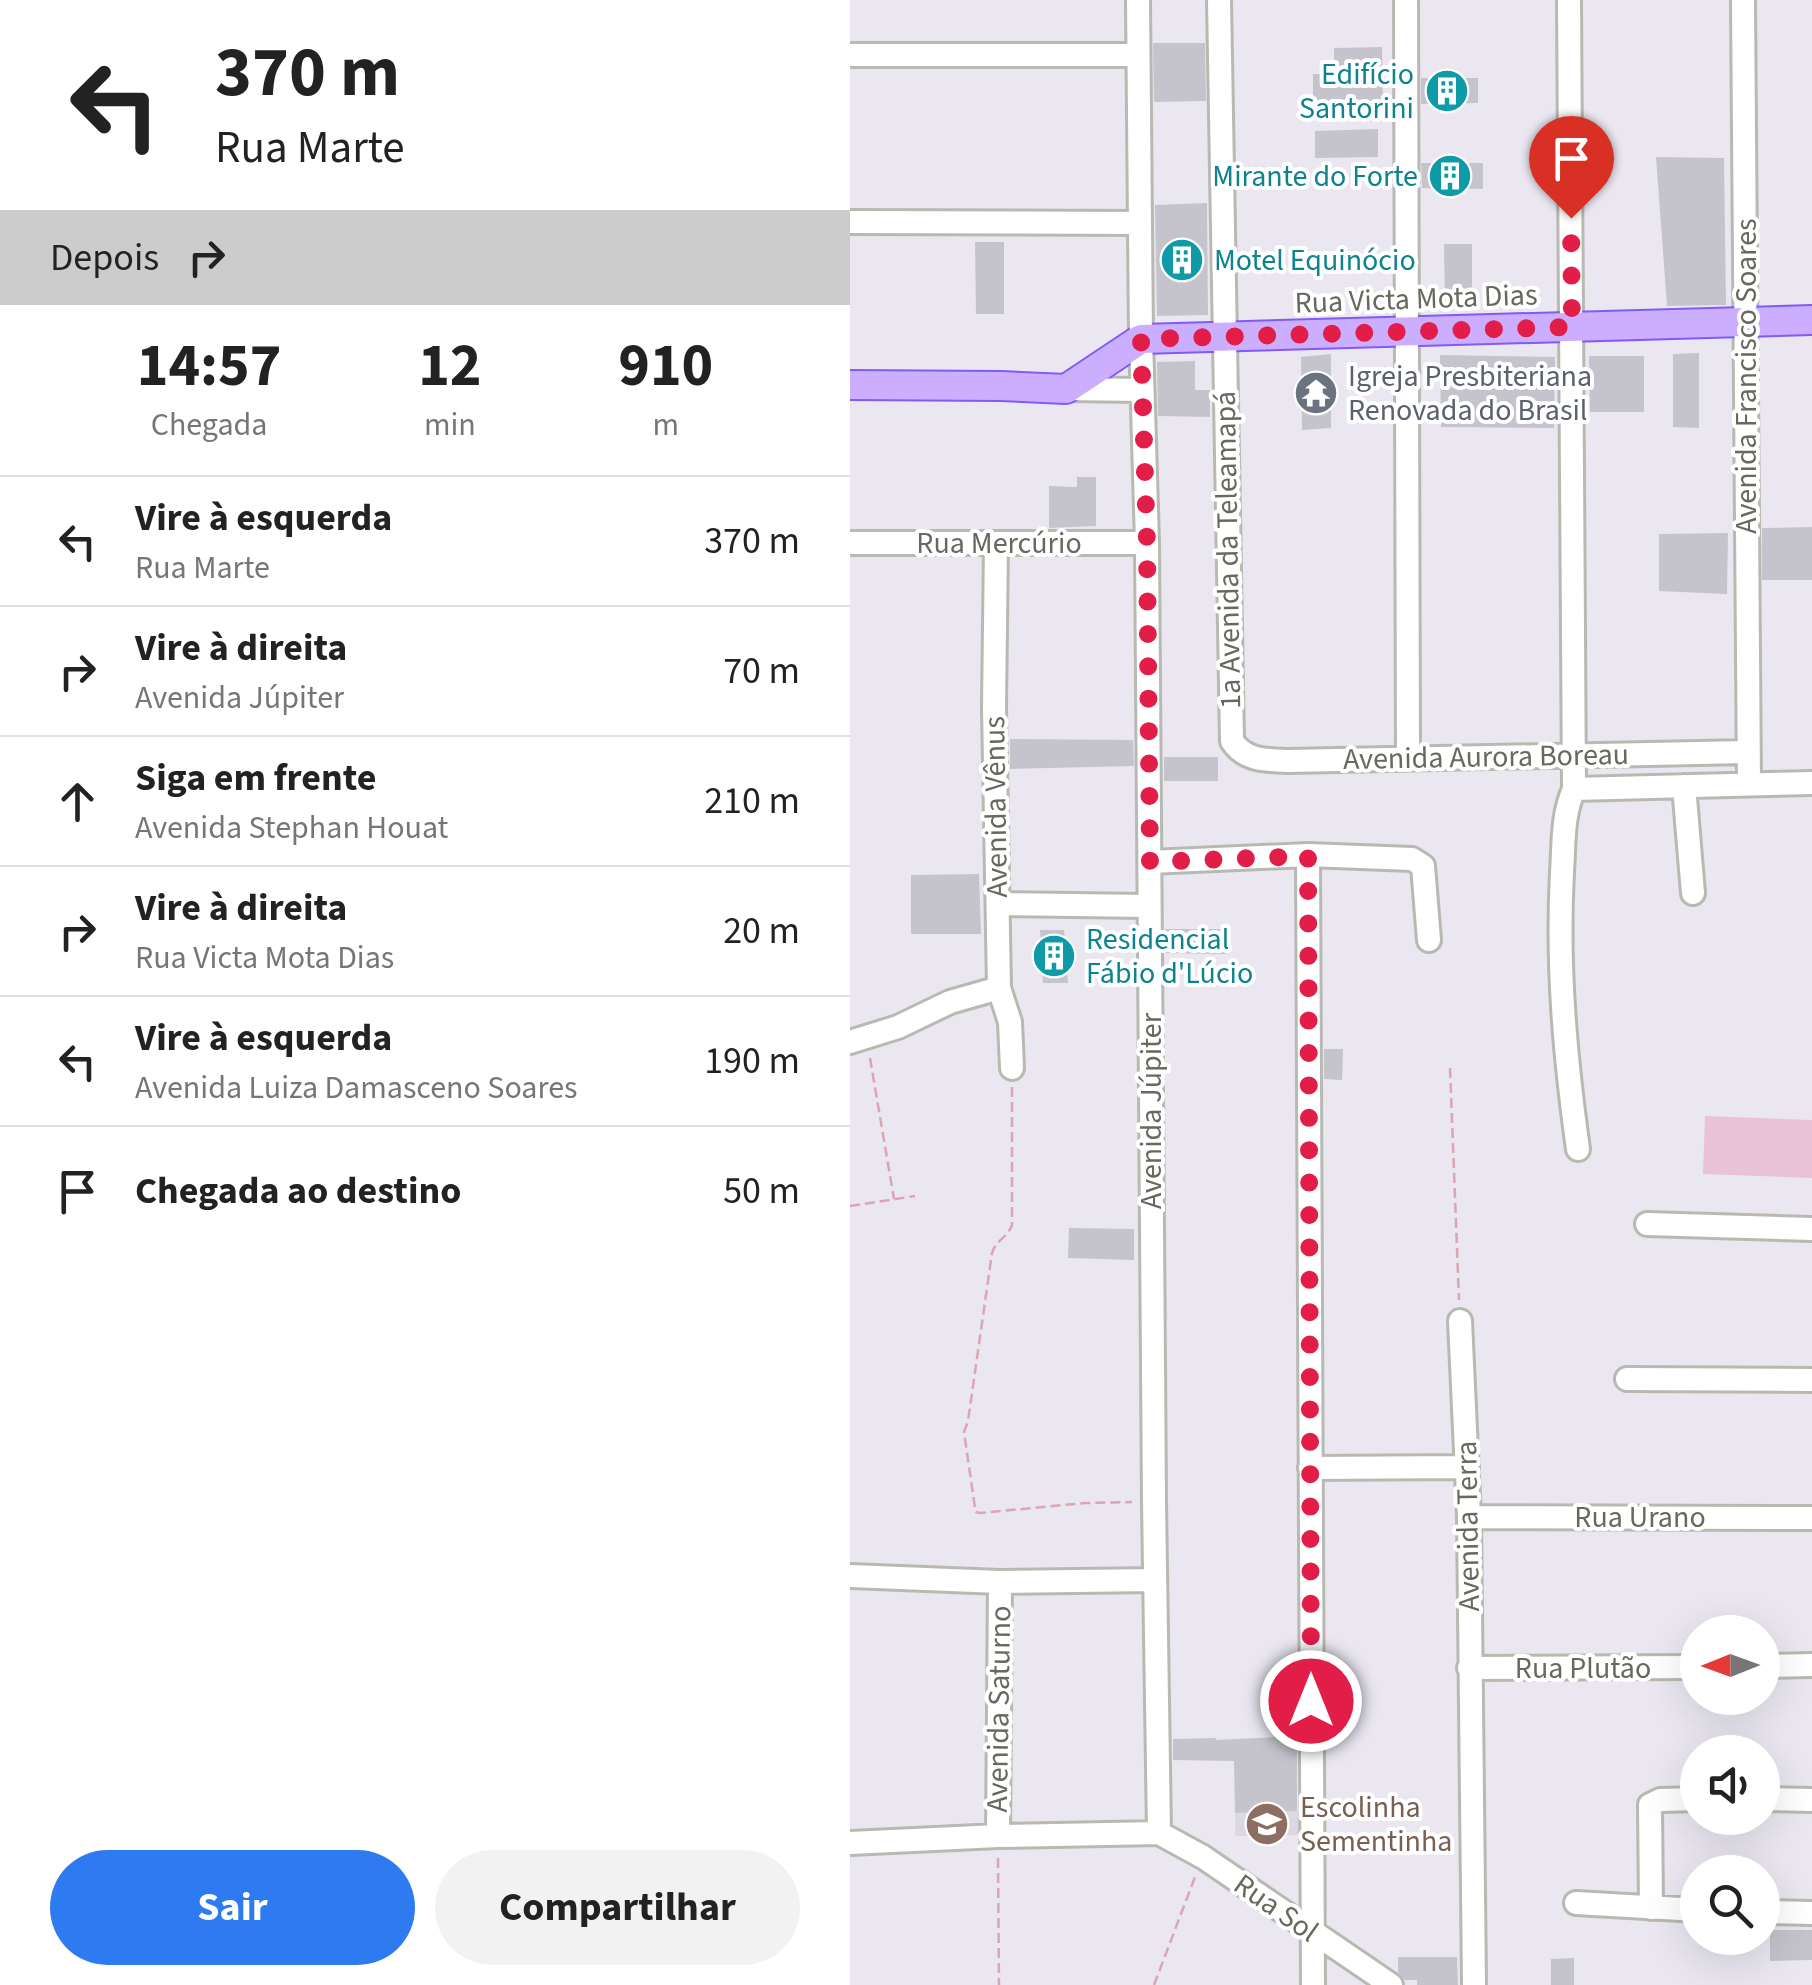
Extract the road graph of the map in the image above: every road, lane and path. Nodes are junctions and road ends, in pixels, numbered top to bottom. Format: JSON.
{"nodes":[{"id":1,"x":1138,"y":0,"type":"edge"},
{"id":2,"x":1220,"y":0,"type":"edge"},
{"id":3,"x":1406,"y":0,"type":"edge"},
{"id":4,"x":1569,"y":0,"type":"edge"},
{"id":5,"x":1743,"y":0,"type":"edge"},
{"id":6,"x":1138,"y":54,"type":"junction"},
{"id":7,"x":850,"y":55,"type":"edge"},
{"id":8,"x":850,"y":222,"type":"edge"},
{"id":9,"x":1140,"y":223,"type":"junction"},
{"id":10,"x":1812,"y":320,"type":"edge"},
{"id":11,"x":1745,"y":322,"type":"junction"},
{"id":12,"x":1572,"y":327,"type":"junction"},
{"id":13,"x":1407,"y":332,"type":"junction"},
{"id":14,"x":1225,"y":336,"type":"junction"},
{"id":15,"x":1141,"y":339,"type":"junction"},
{"id":16,"x":850,"y":385,"type":"edge"},
{"id":17,"x":1066,"y":389,"type":"junction"},
{"id":18,"x":1142,"y":390,"type":"junction"},
{"id":19,"x":850,"y":544,"type":"edge"},
{"id":20,"x":996,"y":544,"type":"junction"},
{"id":21,"x":1147,"y":544,"type":"junction"},
{"id":22,"x":1232,"y":741,"type":"joint"},
{"id":23,"x":1748,"y":752,"type":"junction"},
{"id":24,"x":1574,"y":755,"type":"junction"},
{"id":25,"x":1408,"y":759,"type":"junction"},
{"id":26,"x":1812,"y":782,"type":"edge"},
{"id":27,"x":1750,"y":784,"type":"junction"},
{"id":28,"x":1684,"y":786,"type":"junction"},
{"id":29,"x":1574,"y":789,"type":"junction"},
{"id":30,"x":1308,"y":856,"type":"junction"},
{"id":31,"x":1150,"y":862,"type":"junction"},
{"id":32,"x":1693,"y":893,"type":"dead end"},
{"id":33,"x":999,"y":904,"type":"junction"},
{"id":34,"x":1150,"y":906,"type":"junction"},
{"id":35,"x":1429,"y":940,"type":"dead end"},
{"id":36,"x":999,"y":988,"type":"junction"},
{"id":37,"x":858,"y":1040,"type":"edge"},
{"id":38,"x":1012,"y":1068,"type":"joint"},
{"id":39,"x":1450,"y":1068,"type":"dead end"},
{"id":40,"x":1578,"y":1149,"type":"dead end"},
{"id":41,"x":915,"y":1196,"type":"dead end"},
{"id":42,"x":894,"y":1199,"type":"junction"},
{"id":43,"x":850,"y":1206,"type":"edge"},
{"id":44,"x":1647,"y":1224,"type":"dead end"},
{"id":45,"x":1812,"y":1229,"type":"edge"},
{"id":46,"x":1460,"y":1322,"type":"joint"},
{"id":47,"x":1627,"y":1379,"type":"dead end"},
{"id":48,"x":1812,"y":1380,"type":"edge"},
{"id":49,"x":1468,"y":1467,"type":"junction"},
{"id":50,"x":1310,"y":1468,"type":"junction"},
{"id":51,"x":1154,"y":1502,"type":"junction"},
{"id":52,"x":1469,"y":1517,"type":"junction"},
{"id":53,"x":1812,"y":1518,"type":"edge"},
{"id":54,"x":850,"y":1576,"type":"edge"},
{"id":55,"x":1156,"y":1580,"type":"junction"},
{"id":56,"x":1000,"y":1582,"type":"junction"},
{"id":57,"x":1812,"y":1665,"type":"edge"},
{"id":58,"x":1780,"y":1666,"type":"edge"},
{"id":59,"x":1470,"y":1668,"type":"junction"},
{"id":60,"x":1680,"y":1668,"type":"edge"},
{"id":61,"x":1680,"y":1799,"type":"edge"},
{"id":62,"x":1780,"y":1799,"type":"edge"},
{"id":63,"x":1812,"y":1800,"type":"edge"},
{"id":64,"x":1159,"y":1833,"type":"junction"},
{"id":65,"x":998,"y":1836,"type":"junction"},
{"id":66,"x":850,"y":1843,"type":"edge"},
{"id":67,"x":1203,"y":1857,"type":"junction"},
{"id":68,"x":1576,"y":1903,"type":"dead end"},
{"id":69,"x":1651,"y":1908,"type":"junction"},
{"id":70,"x":1680,"y":1909,"type":"edge"},
{"id":71,"x":1780,"y":1913,"type":"edge"},
{"id":72,"x":1812,"y":1914,"type":"edge"},
{"id":73,"x":1312,"y":1934,"type":"junction"},
{"id":74,"x":999,"y":1985,"type":"edge"},
{"id":75,"x":1154,"y":1985,"type":"edge"},
{"id":76,"x":1313,"y":1985,"type":"edge"},
{"id":77,"x":1390,"y":1985,"type":"edge"},
{"id":78,"x":1474,"y":1985,"type":"edge"}],
"edges":[{"from":1,"to":6,"type":"street","name":"Avenida Júpiter"},
{"from":2,"to":14,"type":"street","name":"1a Avenida da Teleamapá"},
{"from":3,"to":13,"type":"street"},
{"from":4,"to":12,"type":"street"},
{"from":5,"to":11,"type":"street","name":"Avenida Francisco Soares"},
{"from":6,"to":7,"type":"street"},
{"from":6,"to":9,"type":"street","name":"Avenida Júpiter"},
{"from":8,"to":9,"type":"street"},
{"from":9,"to":15,"type":"street","name":"Avenida Júpiter"},
{"from":10,"to":11,"type":"main road","name":"Rua Victa Mota Dias"},
{"from":11,"to":12,"type":"main road","name":"Rua Victa Mota Dias"},
{"from":11,"to":23,"type":"street","name":"Avenida Francisco Soares"},
{"from":12,"to":13,"type":"main road","name":"Rua Victa Mota Dias"},
{"from":12,"to":24,"type":"street"},
{"from":13,"to":14,"type":"main road","name":"Rua Victa Mota Dias"},
{"from":13,"to":25,"type":"street"},
{"from":14,"to":15,"type":"main road","name":"Rua Victa Mota Dias"},
{"from":14,"to":22,"type":"street","name":"1a Avenida da Teleamapá"},
{"from":15,"to":17,"type":"main road"},
{"from":15,"to":18,"type":"street","name":"Avenida Júpiter"},
{"from":16,"to":17,"type":"main road"},
{"from":17,"to":18,"type":"street"},
{"from":18,"to":21,"type":"street","name":"Avenida Júpiter"},
{"from":19,"to":20,"type":"street","name":"Rua Mercúrio"},
{"from":20,"to":21,"type":"street","name":"Rua Mercúrio"},
{"from":20,"to":33,"type":"street","name":"Avenida Vênus"},
{"from":21,"to":31,"type":"street","name":"Avenida Júpiter"},
{"from":22,"to":25,"type":"street","name":"Avenida Aurora Boreau"},
{"from":23,"to":24,"type":"street","name":"Avenida Aurora Boreau"},
{"from":23,"to":27,"type":"street","name":"Avenida Francisco Soares"},
{"from":24,"to":25,"type":"street","name":"Avenida Aurora Boreau"},
{"from":24,"to":29,"type":"street"},
{"from":26,"to":27,"type":"street"},
{"from":27,"to":28,"type":"street"},
{"from":28,"to":29,"type":"street"},
{"from":28,"to":32,"type":"street"},
{"from":29,"to":40,"type":"street"},
{"from":30,"to":31,"type":"street"},
{"from":30,"to":35,"type":"street"},
{"from":30,"to":50,"type":"street"},
{"from":31,"to":34,"type":"street","name":"Avenida Júpiter"},
{"from":33,"to":34,"type":"street"},
{"from":33,"to":36,"type":"street","name":"Avenida Vênus"},
{"from":34,"to":51,"type":"street","name":"Avenida Júpiter"},
{"from":36,"to":37,"type":"street"},
{"from":36,"to":38,"type":"street","name":"Avenida Vênus"},
{"from":37,"to":42,"type":"path"},
{"from":38,"to":51,"type":"path"},
{"from":39,"to":46,"type":"path"},
{"from":41,"to":42,"type":"path"},
{"from":42,"to":43,"type":"path"},
{"from":44,"to":45,"type":"street"},
{"from":46,"to":49,"type":"street","name":"Avenida Terra"},
{"from":47,"to":48,"type":"street"},
{"from":49,"to":50,"type":"street"},
{"from":49,"to":52,"type":"street","name":"Avenida Terra"},
{"from":50,"to":73,"type":"street"},
{"from":51,"to":55,"type":"street","name":"Avenida Júpiter"},
{"from":52,"to":53,"type":"street","name":"Rua Urano"},
{"from":52,"to":59,"type":"street","name":"Avenida Terra"},
{"from":54,"to":56,"type":"street"},
{"from":55,"to":56,"type":"street"},
{"from":55,"to":64,"type":"street","name":"Avenida Júpiter"},
{"from":56,"to":65,"type":"street","name":"Avenida Saturno"},
{"from":57,"to":58,"type":"street"},
{"from":59,"to":60,"type":"street","name":"Rua Plutão"},
{"from":59,"to":78,"type":"street","name":"Avenida Terra"},
{"from":61,"to":69,"type":"street"},
{"from":62,"to":63,"type":"street"},
{"from":64,"to":65,"type":"street"},
{"from":64,"to":67,"type":"street","name":"Rua Sol"},
{"from":65,"to":66,"type":"street"},
{"from":65,"to":74,"type":"path"},
{"from":67,"to":73,"type":"street","name":"Rua Sol"},
{"from":67,"to":75,"type":"path"},
{"from":68,"to":69,"type":"street"},
{"from":69,"to":70,"type":"street"},
{"from":71,"to":72,"type":"street"},
{"from":73,"to":76,"type":"street"},
{"from":73,"to":77,"type":"street","name":"Rua Sol"}]}
